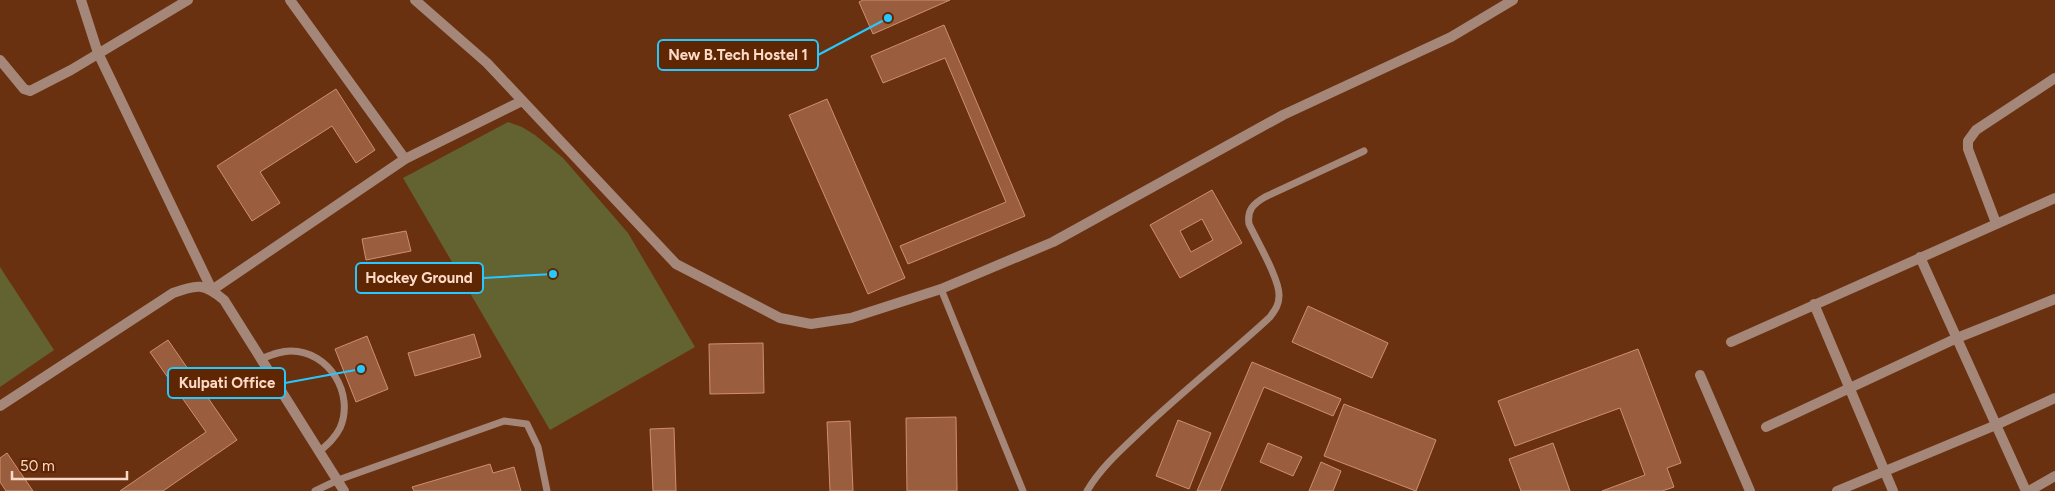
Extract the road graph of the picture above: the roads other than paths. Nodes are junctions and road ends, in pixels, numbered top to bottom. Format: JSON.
{"nodes":[{"id":1,"x":81,"y":0,"type":"edge"},
{"id":2,"x":188,"y":0,"type":"edge"},
{"id":3,"x":290,"y":0,"type":"edge"},
{"id":4,"x":415,"y":0,"type":"edge"},
{"id":5,"x":1513,"y":0,"type":"edge"},
{"id":6,"x":98,"y":53,"type":"junction"},
{"id":7,"x":0,"y":60,"type":"edge"},
{"id":8,"x":2055,"y":78,"type":"edge"},
{"id":9,"x":522,"y":100,"type":"junction"},
{"id":10,"x":1364,"y":151,"type":"dead end"},
{"id":11,"x":405,"y":159,"type":"junction"},
{"id":12,"x":2055,"y":198,"type":"edge"},
{"id":13,"x":1996,"y":223,"type":"junction"},
{"id":14,"x":1920,"y":257,"type":"junction"},
{"id":15,"x":940,"y":289,"type":"junction"},
{"id":16,"x":212,"y":290,"type":"junction"},
{"id":17,"x":2055,"y":298,"type":"edge"},
{"id":18,"x":1814,"y":304,"type":"junction"},
{"id":19,"x":1957,"y":338,"type":"junction"},
{"id":20,"x":1731,"y":342,"type":"dead end"},
{"id":21,"x":261,"y":359,"type":"junction"},
{"id":22,"x":1700,"y":375,"type":"dead end"},
{"id":23,"x":1850,"y":388,"type":"junction"},
{"id":24,"x":2055,"y":398,"type":"edge"},
{"id":25,"x":0,"y":406,"type":"edge"},
{"id":26,"x":1996,"y":425,"type":"junction"},
{"id":27,"x":1766,"y":427,"type":"dead end"},
{"id":28,"x":320,"y":451,"type":"junction"},
{"id":29,"x":1885,"y":471,"type":"junction"},
{"id":30,"x":2055,"y":476,"type":"edge"},
{"id":31,"x":338,"y":480,"type":"junction"},
{"id":32,"x":314,"y":491,"type":"edge"},
{"id":33,"x":344,"y":491,"type":"edge"},
{"id":34,"x":547,"y":491,"type":"edge"},
{"id":35,"x":1023,"y":491,"type":"edge"},
{"id":36,"x":1087,"y":491,"type":"edge"},
{"id":37,"x":1750,"y":491,"type":"edge"},
{"id":38,"x":1837,"y":491,"type":"edge"},
{"id":39,"x":1893,"y":491,"type":"edge"},
{"id":40,"x":2027,"y":491,"type":"edge"}],
"edges":[{"from":1,"to":6,"type":"street"},
{"from":2,"to":6,"type":"street"},
{"from":3,"to":11,"type":"street"},
{"from":4,"to":9,"type":"street"},
{"from":5,"to":15,"type":"street"},
{"from":6,"to":7,"type":"street"},
{"from":6,"to":16,"type":"street"},
{"from":8,"to":13,"type":"street"},
{"from":9,"to":11,"type":"street"},
{"from":9,"to":15,"type":"street"},
{"from":10,"to":36,"type":"lane"},
{"from":11,"to":16,"type":"street"},
{"from":12,"to":13,"type":"street"},
{"from":13,"to":14,"type":"street"},
{"from":14,"to":18,"type":"street"},
{"from":14,"to":19,"type":"street"},
{"from":15,"to":35,"type":"lane"},
{"from":16,"to":21,"type":"street"},
{"from":16,"to":25,"type":"street"},
{"from":17,"to":19,"type":"street"},
{"from":18,"to":20,"type":"street"},
{"from":18,"to":23,"type":"street"},
{"from":19,"to":23,"type":"street"},
{"from":19,"to":26,"type":"street"},
{"from":21,"to":28,"type":"street"},
{"from":21,"to":28,"type":"lane"},
{"from":22,"to":37,"type":"street"},
{"from":23,"to":27,"type":"street"},
{"from":23,"to":29,"type":"street"},
{"from":24,"to":26,"type":"street"},
{"from":26,"to":29,"type":"street"},
{"from":26,"to":40,"type":"street"},
{"from":28,"to":31,"type":"street"},
{"from":29,"to":38,"type":"street"},
{"from":29,"to":39,"type":"street"},
{"from":30,"to":40,"type":"street"},
{"from":31,"to":32,"type":"lane"},
{"from":31,"to":33,"type":"street"},
{"from":31,"to":34,"type":"lane"}]}
